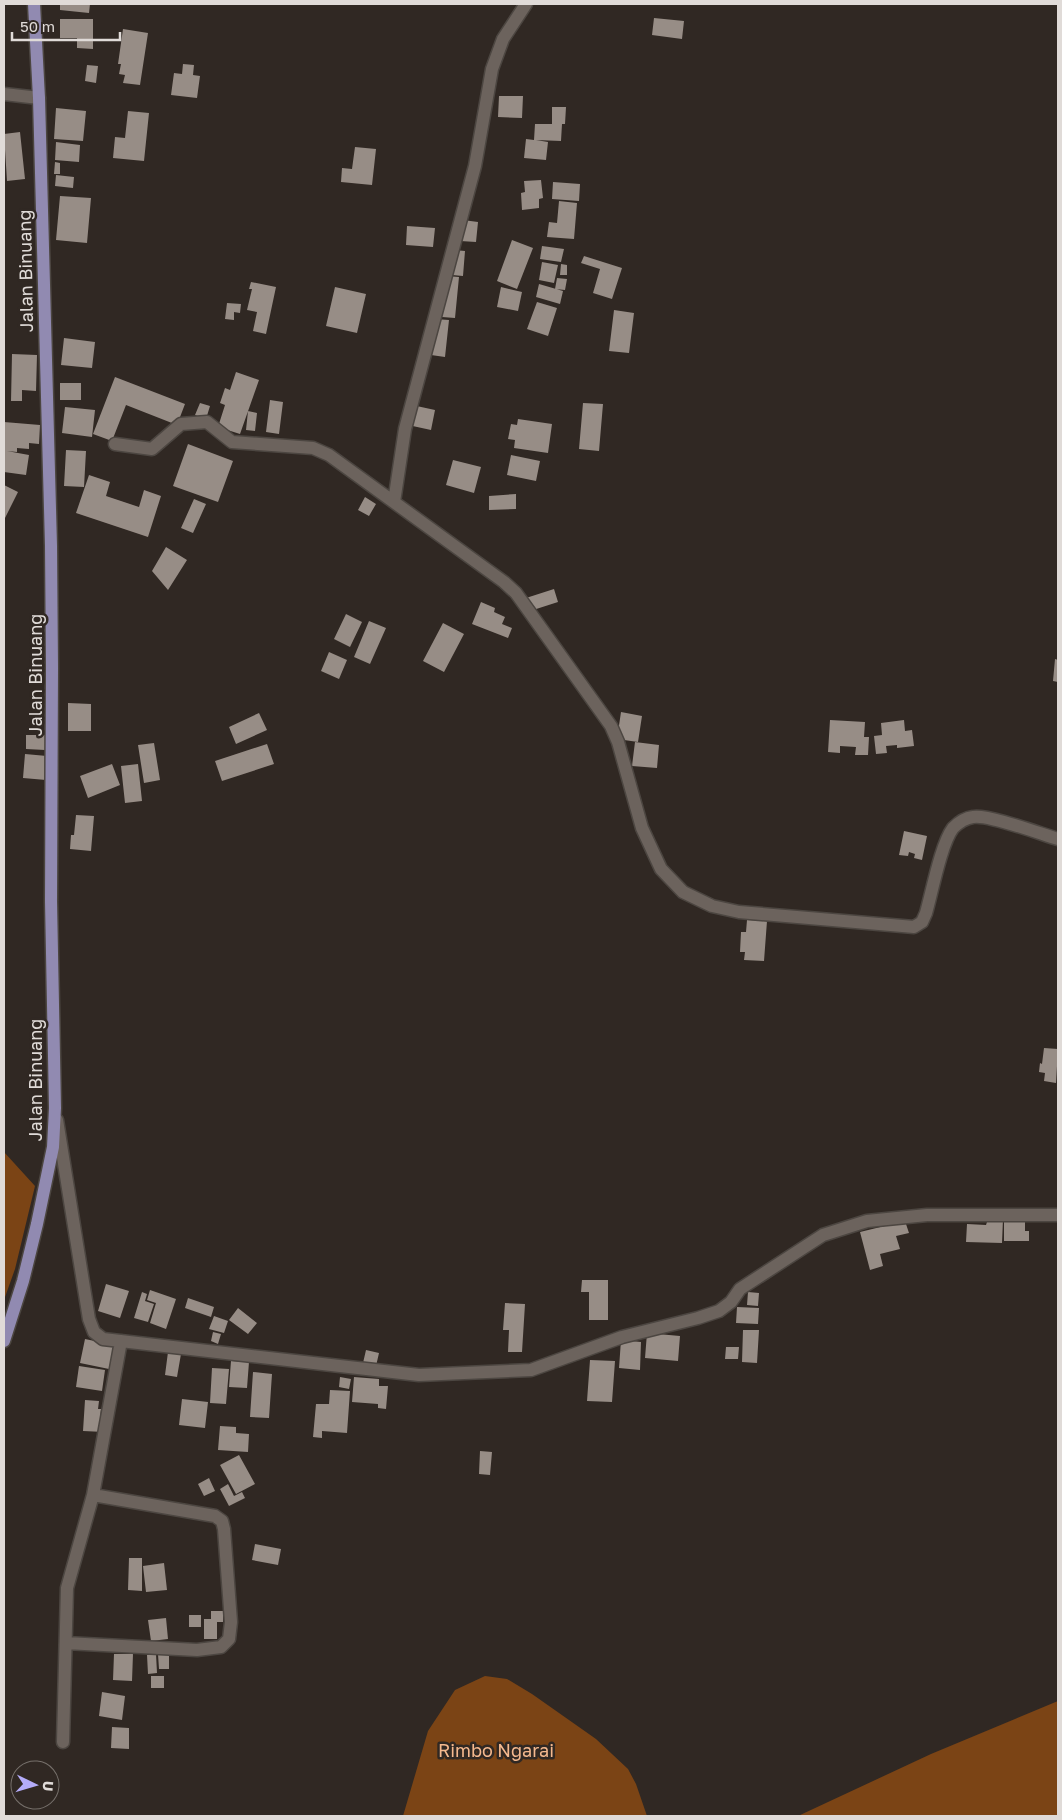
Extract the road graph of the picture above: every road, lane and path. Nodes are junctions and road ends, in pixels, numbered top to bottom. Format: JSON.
{"nodes":[{"id":1,"x":34,"y":4,"type":"edge"},
{"id":2,"x":526,"y":4,"type":"edge"},
{"id":3,"x":4,"y":94,"type":"edge"},
{"id":4,"x":39,"y":98,"type":"junction"},
{"id":5,"x":114,"y":444,"type":"dead end"},
{"id":6,"x":394,"y":502,"type":"junction"},
{"id":7,"x":1058,"y":839,"type":"edge"},
{"id":8,"x":55,"y":1108,"type":"junction"},
{"id":9,"x":1058,"y":1215,"type":"edge"},
{"id":10,"x":4,"y":1341,"type":"edge"},
{"id":11,"x":121,"y":1342,"type":"junction"},
{"id":12,"x":93,"y":1495,"type":"junction"},
{"id":13,"x":66,"y":1644,"type":"junction"},
{"id":14,"x":63,"y":1742,"type":"dead end"}],
"edges":[{"from":1,"to":4,"type":"main road","name":"Jalan Binuang"},
{"from":2,"to":6,"type":"street"},
{"from":3,"to":4,"type":"street"},
{"from":4,"to":8,"type":"main road","name":"Jalan Binuang"},
{"from":5,"to":6,"type":"street"},
{"from":6,"to":7,"type":"street"},
{"from":8,"to":10,"type":"main road","name":"Jalan Binuang"},
{"from":8,"to":11,"type":"street"},
{"from":9,"to":11,"type":"street"},
{"from":11,"to":12,"type":"street"},
{"from":12,"to":13,"type":"street"},
{"from":12,"to":13,"type":"street"},
{"from":13,"to":14,"type":"street"}]}
